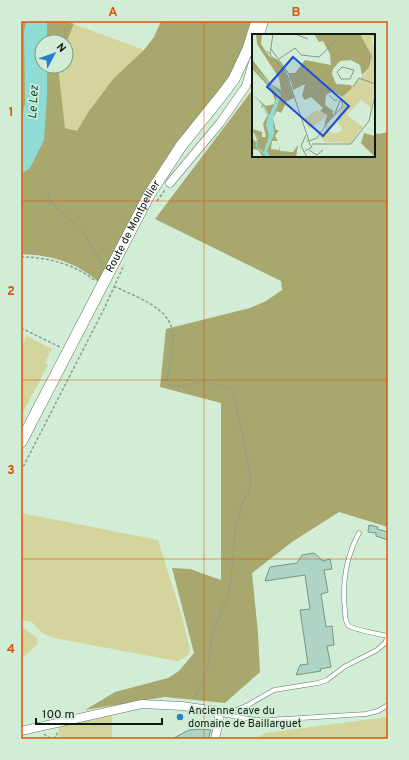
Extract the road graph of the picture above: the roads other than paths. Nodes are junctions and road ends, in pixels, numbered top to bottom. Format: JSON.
{"nodes":[{"id":1,"x":257,"y":21,"type":"edge"},
{"id":2,"x":264,"y":21,"type":"edge"},
{"id":3,"x":253,"y":34,"type":"edge"},
{"id":4,"x":260,"y":34,"type":"edge"},
{"id":5,"x":252,"y":37,"type":"edge"},
{"id":6,"x":252,"y":65,"type":"edge"},
{"id":7,"x":170,"y":183,"type":"road end"},
{"id":8,"x":21,"y":442,"type":"edge"},
{"id":9,"x":359,"y":533,"type":"dead end"},
{"id":10,"x":388,"y":636,"type":"edge"},
{"id":11,"x":388,"y":705,"type":"edge"},
{"id":12,"x":218,"y":713,"type":"junction"},
{"id":13,"x":21,"y":731,"type":"edge"},
{"id":14,"x":215,"y":739,"type":"edge"}],
"edges":[{"from":1,"to":3,"type":"main road","name":"Route de Montpellier"},
{"from":2,"to":4,"type":"street"},
{"from":5,"to":8,"type":"main road","name":"Route de Montpellier"},
{"from":6,"to":7,"type":"street"},
{"from":9,"to":10,"type":"lane"},
{"from":10,"to":12,"type":"lane"},
{"from":11,"to":12,"type":"lane"},
{"from":12,"to":13,"type":"street"},
{"from":12,"to":14,"type":"street"}]}
